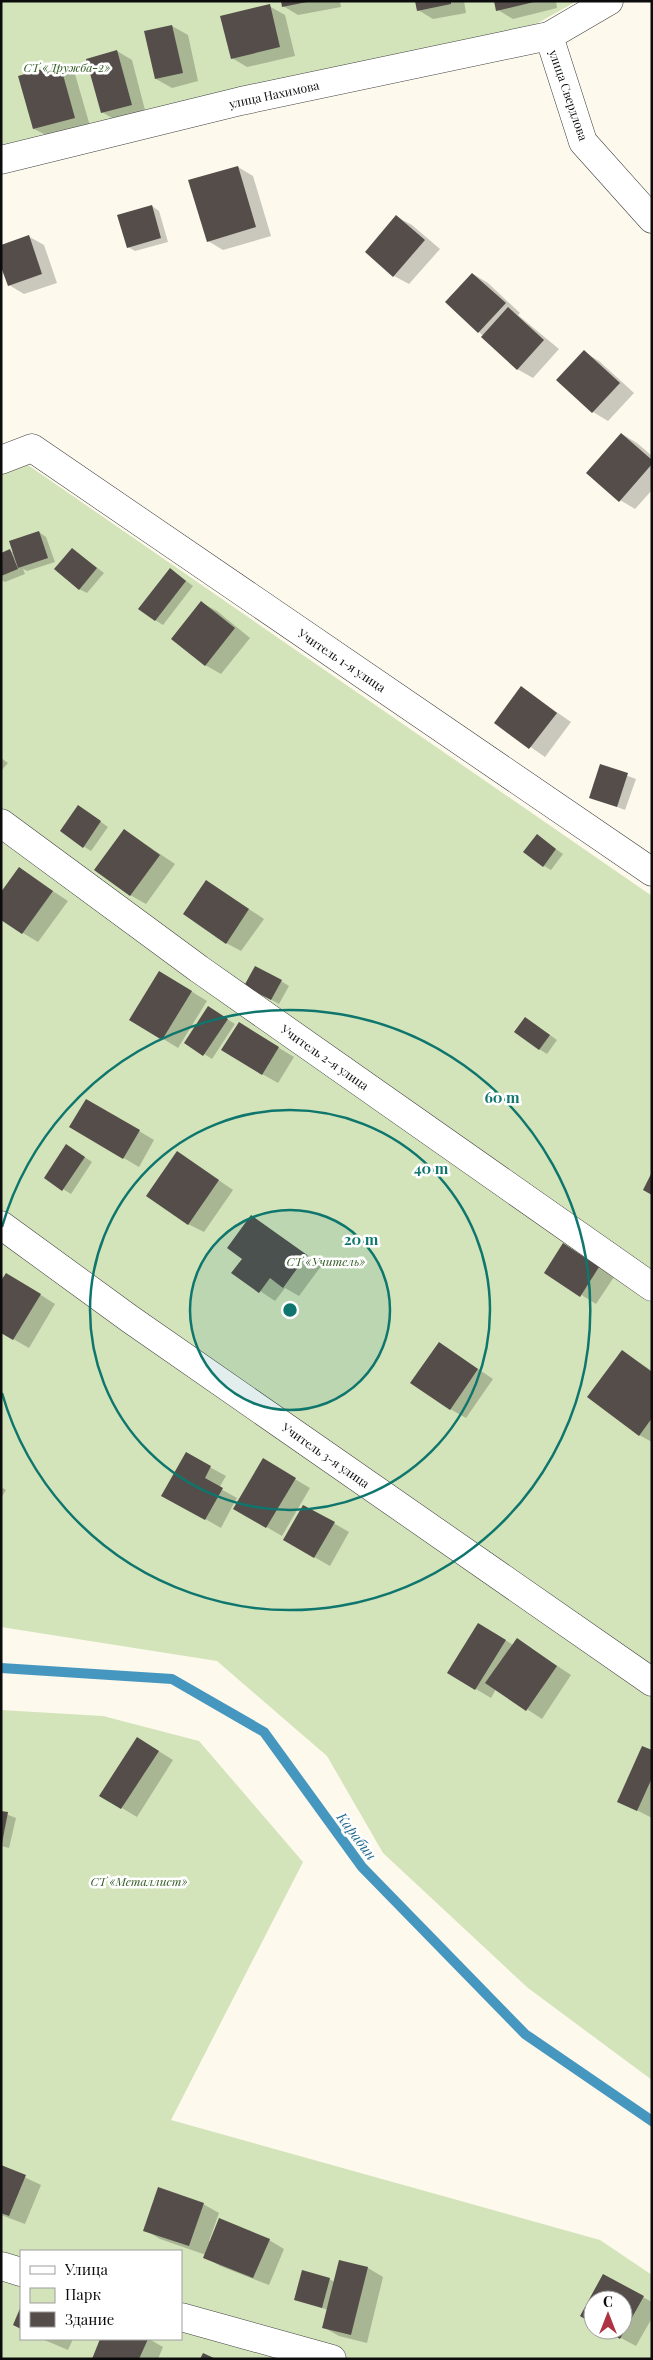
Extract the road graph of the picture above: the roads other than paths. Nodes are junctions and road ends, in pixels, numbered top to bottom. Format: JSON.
{"nodes":[{"id":1,"x":609,"y":1,"type":"edge"},
{"id":2,"x":549,"y":36,"type":"junction"},
{"id":3,"x":1,"y":160,"type":"edge"},
{"id":4,"x":652,"y":219,"type":"edge"},
{"id":5,"x":1,"y":460,"type":"edge"},
{"id":6,"x":1,"y":823,"type":"edge"},
{"id":7,"x":652,"y":872,"type":"edge"},
{"id":8,"x":1,"y":1225,"type":"edge"},
{"id":9,"x":652,"y":1287,"type":"edge"},
{"id":10,"x":652,"y":1682,"type":"edge"},
{"id":11,"x":1,"y":2266,"type":"edge"},
{"id":12,"x":20,"y":2272,"type":"edge"},
{"id":13,"x":182,"y":2317,"type":"edge"},
{"id":14,"x":332,"y":2359,"type":"edge"}],
"edges":[{"from":1,"to":2,"type":"street","name":"улица Нахимова"},
{"from":2,"to":3,"type":"street","name":"улица Нахимова"},
{"from":2,"to":4,"type":"street","name":"улица Свердлова"},
{"from":5,"to":7,"type":"street","name":"Учитель 1-я улица"},
{"from":6,"to":9,"type":"street","name":"Учитель 2-я улица"},
{"from":8,"to":10,"type":"street","name":"Учитель 3-я улица"},
{"from":11,"to":12,"type":"street"},
{"from":13,"to":14,"type":"street"}]}
